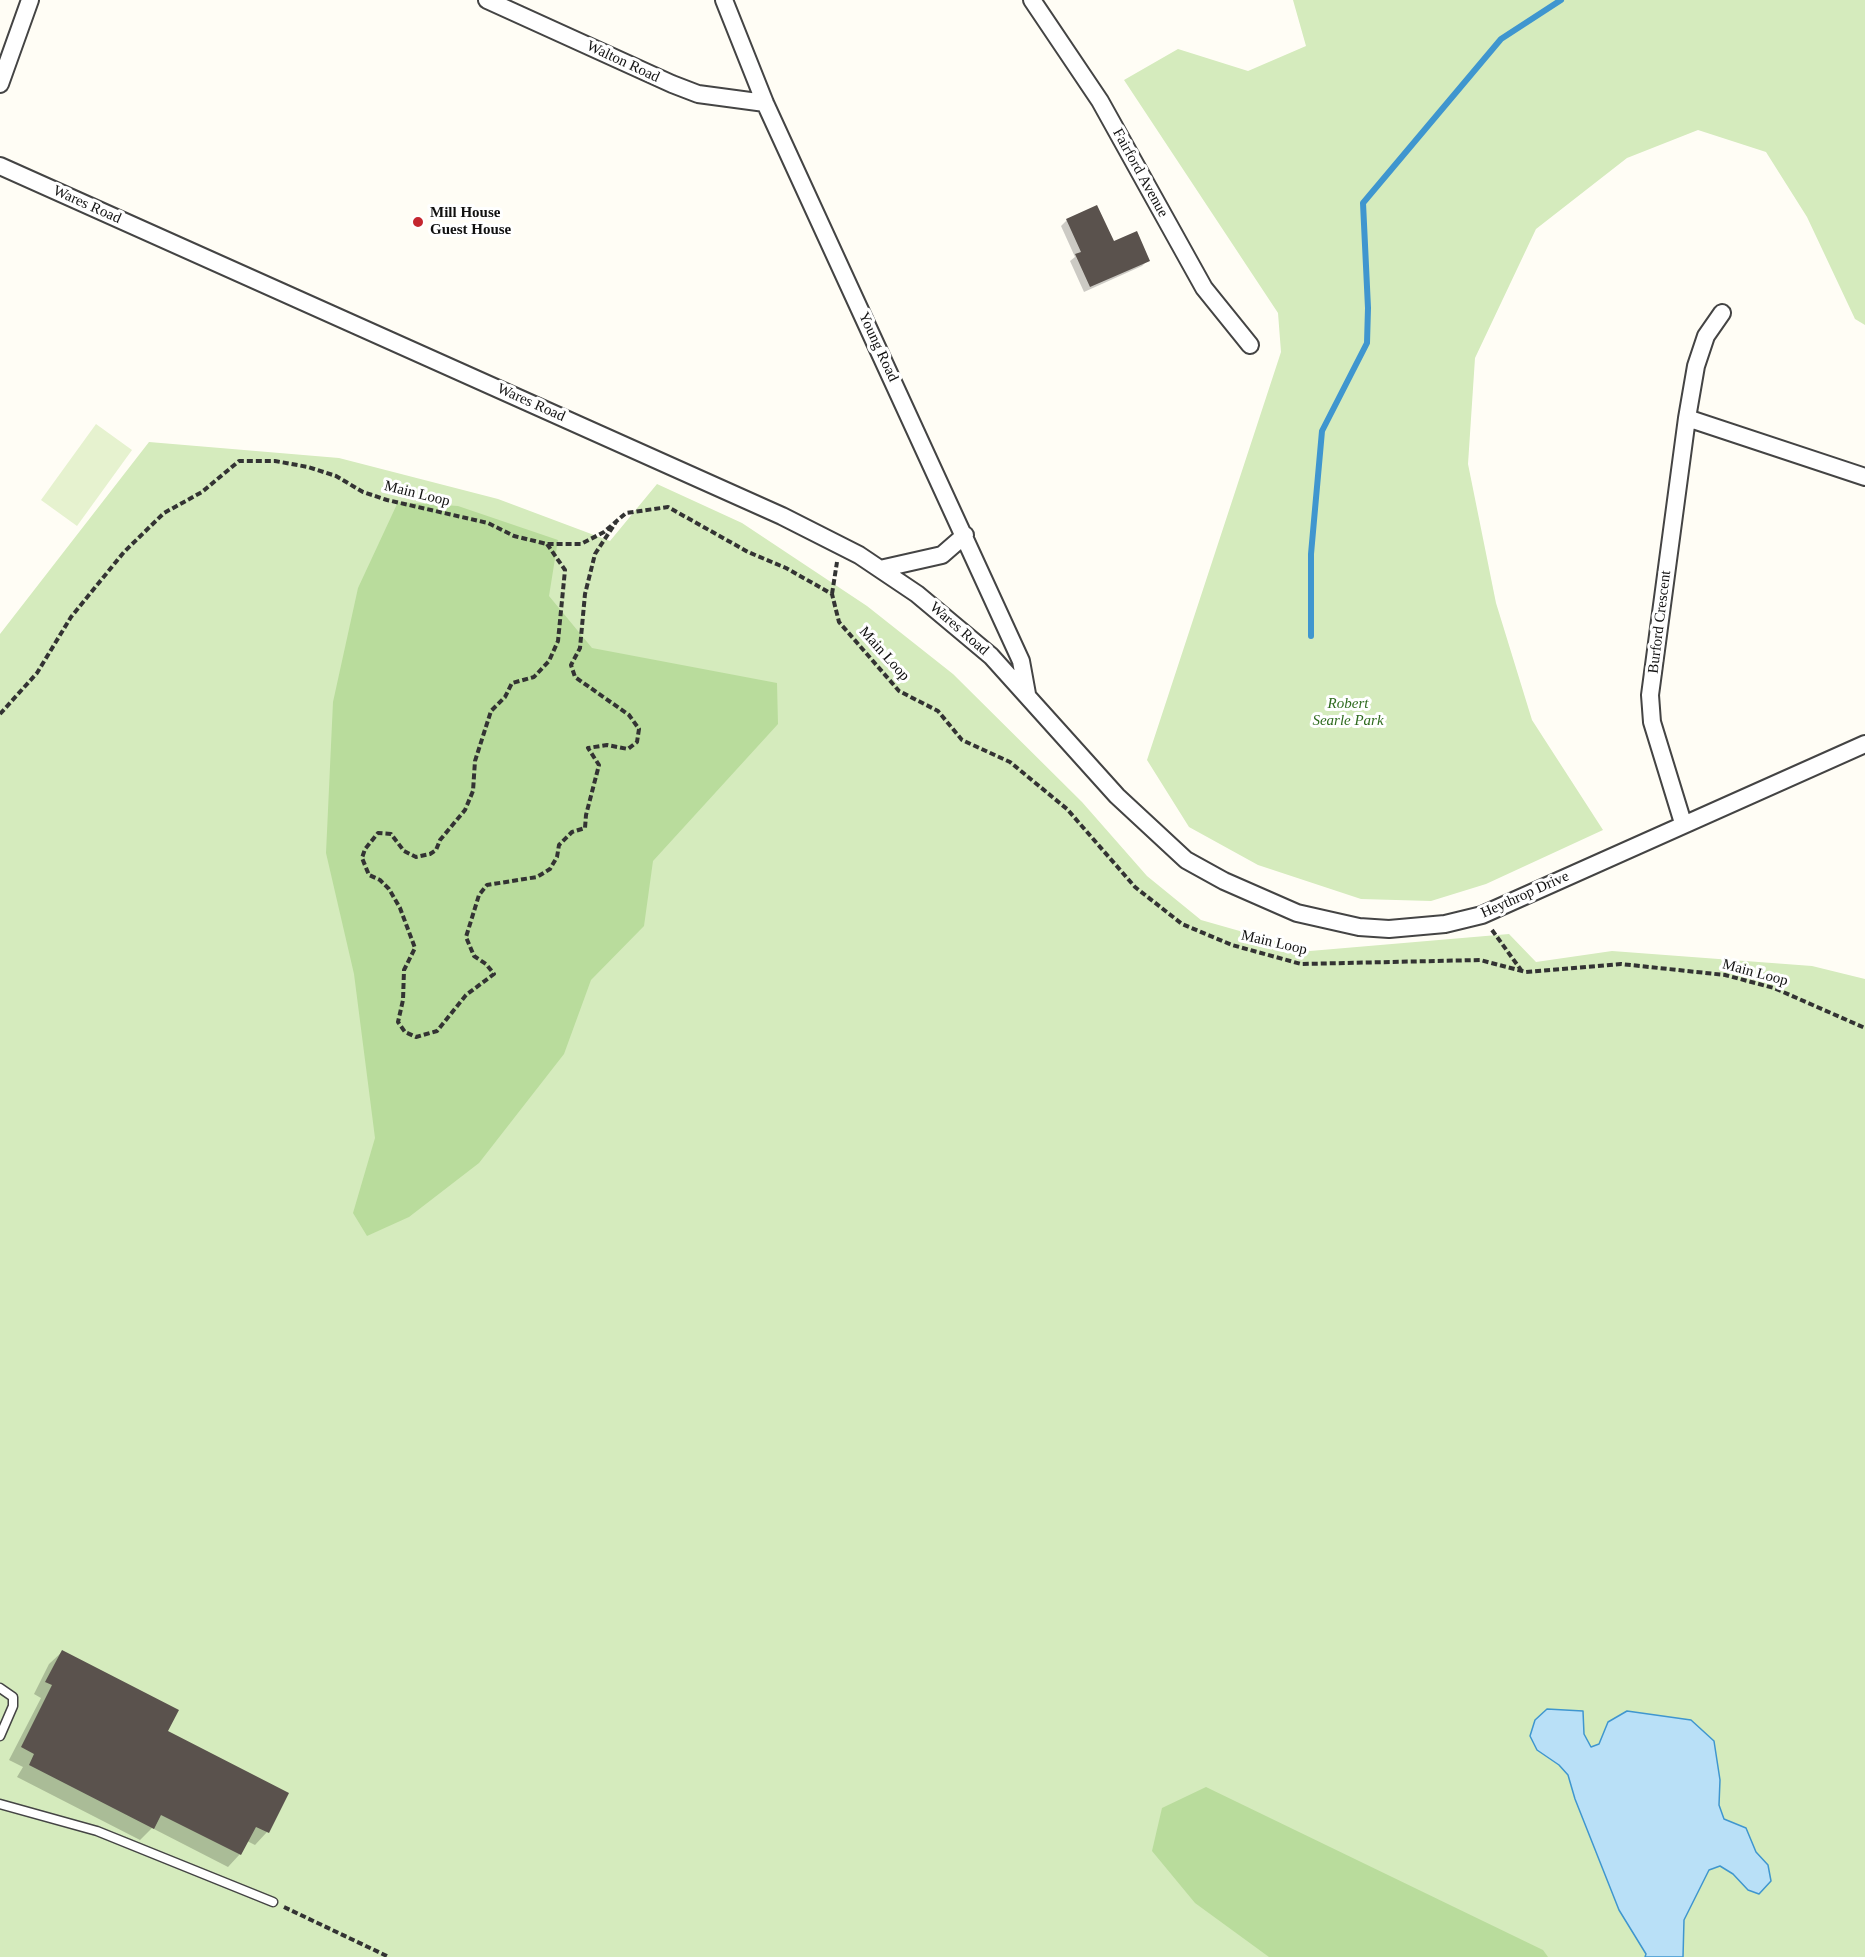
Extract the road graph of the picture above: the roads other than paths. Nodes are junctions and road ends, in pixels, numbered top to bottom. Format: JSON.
{"nodes":[{"id":1,"x":30,"y":0,"type":"edge"},
{"id":2,"x":487,"y":0,"type":"edge"},
{"id":3,"x":724,"y":0,"type":"edge"},
{"id":4,"x":1032,"y":0,"type":"edge"},
{"id":5,"x":0,"y":84,"type":"edge"},
{"id":6,"x":765,"y":103,"type":"junction"},
{"id":7,"x":0,"y":166,"type":"edge"},
{"id":8,"x":1722,"y":313,"type":"dead end"},
{"id":9,"x":1250,"y":345,"type":"dead end"},
{"id":10,"x":1687,"y":418,"type":"junction"},
{"id":11,"x":1865,"y":477,"type":"edge"},
{"id":12,"x":965,"y":535,"type":"junction"},
{"id":13,"x":880,"y":569,"type":"junction"},
{"id":14,"x":1028,"y":695,"type":"junction"},
{"id":15,"x":1865,"y":744,"type":"edge"},
{"id":16,"x":1683,"y":823,"type":"junction"},
{"id":17,"x":0,"y":1688,"type":"edge"},
{"id":18,"x":0,"y":1736,"type":"edge"},
{"id":19,"x":0,"y":1804,"type":"edge"},
{"id":20,"x":273,"y":1902,"type":"road end"}],
"edges":[{"from":1,"to":5,"type":"street"},
{"from":2,"to":6,"type":"street","name":"Walton Road"},
{"from":3,"to":6,"type":"street","name":"Young Road"},
{"from":4,"to":9,"type":"street","name":"Fairford Avenue"},
{"from":6,"to":12,"type":"street","name":"Young Road"},
{"from":7,"to":13,"type":"street","name":"Wares Road"},
{"from":8,"to":10,"type":"street","name":"Burford Crescent"},
{"from":10,"to":11,"type":"street"},
{"from":10,"to":16,"type":"street","name":"Burford Crescent"},
{"from":12,"to":13,"type":"street"},
{"from":12,"to":14,"type":"street","name":"Young Road"},
{"from":13,"to":14,"type":"street","name":"Wares Road"},
{"from":14,"to":16,"type":"street","name":"Heythrop Drive"},
{"from":15,"to":16,"type":"street","name":"Heythrop Drive"},
{"from":17,"to":18,"type":"lane"},
{"from":19,"to":20,"type":"lane"}]}
